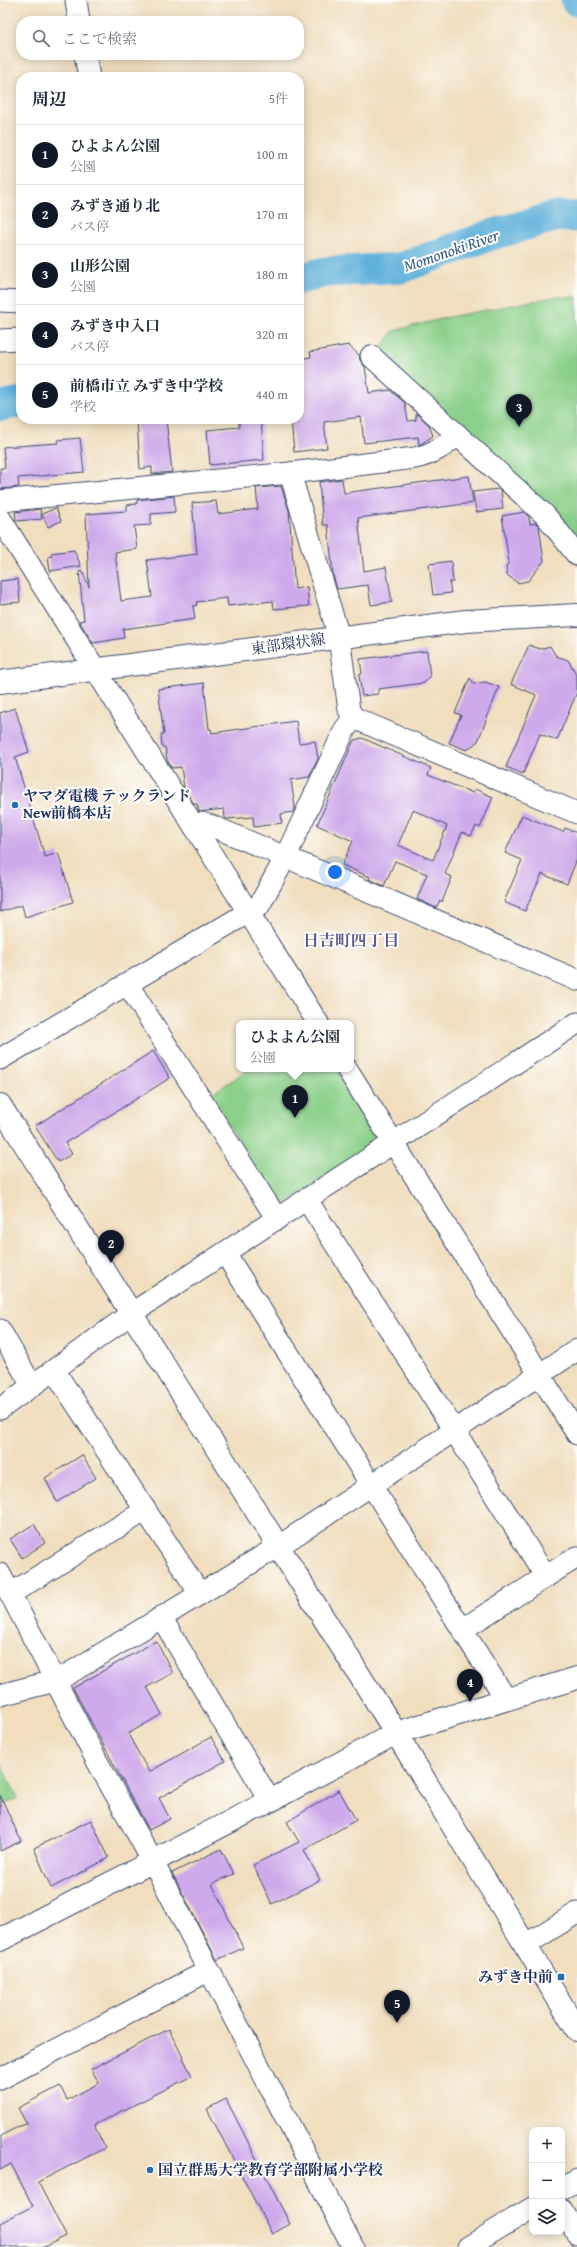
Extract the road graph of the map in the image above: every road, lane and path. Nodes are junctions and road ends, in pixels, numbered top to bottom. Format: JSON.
{"nodes":[{"id":1,"x":76,"y":0,"type":"edge"},
{"id":2,"x":78,"y":16,"type":"edge"},
{"id":3,"x":86,"y":60,"type":"edge"},
{"id":4,"x":88,"y":72,"type":"edge"},
{"id":5,"x":0,"y":301,"type":"edge"},
{"id":6,"x":16,"y":302,"type":"edge"},
{"id":7,"x":16,"y":339,"type":"edge"},
{"id":8,"x":0,"y":340,"type":"edge"},
{"id":9,"x":371,"y":356,"type":"dead end"},
{"id":10,"x":457,"y":434,"type":"junction"},
{"id":11,"x":290,"y":473,"type":"junction"},
{"id":12,"x":0,"y":501,"type":"edge"},
{"id":13,"x":0,"y":518,"type":"edge"},
{"id":14,"x":577,"y":555,"type":"edge"},
{"id":15,"x":577,"y":616,"type":"edge"},
{"id":16,"x":339,"y":637,"type":"junction"},
{"id":17,"x":96,"y":669,"type":"junction"},
{"id":18,"x":0,"y":682,"type":"edge"},
{"id":19,"x":354,"y":718,"type":"junction"},
{"id":20,"x":577,"y":813,"type":"edge"},
{"id":21,"x":194,"y":826,"type":"junction"},
{"id":22,"x":285,"y":858,"type":"junction"},
{"id":23,"x":249,"y":913,"type":"junction"},
{"id":24,"x":577,"y":980,"type":"edge"},
{"id":25,"x":128,"y":985,"type":"junction"},
{"id":26,"x":316,"y":1020,"type":"edge"},
{"id":27,"x":577,"y":1023,"type":"edge"},
{"id":28,"x":0,"y":1059,"type":"edge"},
{"id":29,"x":349,"y":1072,"type":"edge"},
{"id":30,"x":0,"y":1105,"type":"edge"},
{"id":31,"x":394,"y":1143,"type":"junction"},
{"id":32,"x":306,"y":1200,"type":"junction"},
{"id":33,"x":277,"y":1219,"type":"junction"},
{"id":34,"x":225,"y":1253,"type":"junction"},
{"id":35,"x":132,"y":1313,"type":"junction"},
{"id":36,"x":0,"y":1330,"type":"edge"},
{"id":37,"x":577,"y":1350,"type":"edge"},
{"id":38,"x":54,"y":1370,"type":"junction"},
{"id":39,"x":540,"y":1373,"type":"junction"},
{"id":40,"x":32,"y":1386,"type":"junction"},
{"id":41,"x":0,"y":1409,"type":"edge"},
{"id":42,"x":454,"y":1430,"type":"junction"},
{"id":43,"x":577,"y":1434,"type":"edge"},
{"id":44,"x":372,"y":1484,"type":"junction"},
{"id":45,"x":146,"y":1510,"type":"junction"},
{"id":46,"x":279,"y":1546,"type":"junction"},
{"id":47,"x":577,"y":1557,"type":"edge"},
{"id":48,"x":0,"y":1574,"type":"edge"},
{"id":49,"x":546,"y":1577,"type":"junction"},
{"id":50,"x":10,"y":1594,"type":"junction"},
{"id":51,"x":200,"y":1594,"type":"junction"},
{"id":52,"x":161,"y":1617,"type":"junction"},
{"id":53,"x":464,"y":1629,"type":"junction"},
{"id":54,"x":577,"y":1678,"type":"edge"},
{"id":55,"x":55,"y":1680,"type":"junction"},
{"id":56,"x":0,"y":1695,"type":"edge"},
{"id":57,"x":506,"y":1699,"type":"junction"},
{"id":58,"x":396,"y":1733,"type":"junction"},
{"id":59,"x":270,"y":1801,"type":"junction"},
{"id":60,"x":153,"y":1862,"type":"junction"},
{"id":61,"x":577,"y":1913,"type":"edge"},
{"id":62,"x":0,"y":1940,"type":"edge"},
{"id":63,"x":525,"y":1945,"type":"junction"},
{"id":64,"x":208,"y":1971,"type":"junction"},
{"id":65,"x":577,"y":2030,"type":"edge"},
{"id":66,"x":0,"y":2079,"type":"edge"},
{"id":67,"x":577,"y":2180,"type":"edge"},
{"id":68,"x":565,"y":2187,"type":"edge"},
{"id":69,"x":529,"y":2210,"type":"edge"},
{"id":70,"x":565,"y":2215,"type":"edge"},
{"id":71,"x":577,"y":2234,"type":"edge"},
{"id":72,"x":353,"y":2247,"type":"edge"},
{"id":73,"x":468,"y":2247,"type":"edge"}],
"edges":[{"from":1,"to":2,"type":"street"},
{"from":3,"to":4,"type":"street"},
{"from":5,"to":6,"type":"street"},
{"from":7,"to":8,"type":"street"},
{"from":9,"to":10,"type":"street"},
{"from":10,"to":11,"type":"street"},
{"from":10,"to":14,"type":"street"},
{"from":11,"to":12,"type":"street"},
{"from":11,"to":16,"type":"street"},
{"from":13,"to":17,"type":"street"},
{"from":15,"to":16,"type":"street","name":"東部環状線"},
{"from":16,"to":17,"type":"street","name":"東部環状線"},
{"from":16,"to":19,"type":"street"},
{"from":17,"to":18,"type":"street","name":"東部環状線"},
{"from":17,"to":21,"type":"street"},
{"from":19,"to":20,"type":"street"},
{"from":19,"to":22,"type":"street"},
{"from":21,"to":22,"type":"street"},
{"from":21,"to":23,"type":"street"},
{"from":22,"to":23,"type":"street"},
{"from":22,"to":24,"type":"street"},
{"from":23,"to":25,"type":"street"},
{"from":23,"to":26,"type":"street"},
{"from":25,"to":28,"type":"street"},
{"from":25,"to":33,"type":"street"},
{"from":27,"to":31,"type":"street"},
{"from":29,"to":31,"type":"street"},
{"from":30,"to":35,"type":"street"},
{"from":31,"to":32,"type":"street"},
{"from":31,"to":39,"type":"street"},
{"from":32,"to":33,"type":"street"},
{"from":32,"to":42,"type":"street"},
{"from":33,"to":34,"type":"street"},
{"from":34,"to":35,"type":"street"},
{"from":34,"to":44,"type":"street"},
{"from":35,"to":38,"type":"street"},
{"from":35,"to":46,"type":"street"},
{"from":36,"to":40,"type":"street"},
{"from":37,"to":39,"type":"street"},
{"from":38,"to":40,"type":"street"},
{"from":38,"to":45,"type":"street"},
{"from":39,"to":42,"type":"street"},
{"from":39,"to":43,"type":"street"},
{"from":40,"to":41,"type":"street"},
{"from":42,"to":44,"type":"street"},
{"from":42,"to":49,"type":"street"},
{"from":44,"to":46,"type":"street"},
{"from":44,"to":53,"type":"street"},
{"from":45,"to":50,"type":"street"},
{"from":45,"to":51,"type":"street"},
{"from":46,"to":51,"type":"street"},
{"from":46,"to":58,"type":"street"},
{"from":47,"to":49,"type":"street"},
{"from":48,"to":50,"type":"street"},
{"from":49,"to":53,"type":"street"},
{"from":50,"to":55,"type":"street"},
{"from":51,"to":52,"type":"street"},
{"from":52,"to":55,"type":"street"},
{"from":52,"to":59,"type":"street"},
{"from":53,"to":57,"type":"street"},
{"from":54,"to":57,"type":"street"},
{"from":55,"to":56,"type":"street"},
{"from":55,"to":60,"type":"street"},
{"from":57,"to":58,"type":"street"},
{"from":58,"to":59,"type":"street"},
{"from":58,"to":63,"type":"street"},
{"from":59,"to":60,"type":"street"},
{"from":60,"to":62,"type":"street"},
{"from":60,"to":64,"type":"street"},
{"from":61,"to":63,"type":"street"},
{"from":63,"to":65,"type":"street"},
{"from":64,"to":66,"type":"street"},
{"from":64,"to":72,"type":"street"},
{"from":67,"to":68,"type":"street"},
{"from":69,"to":73,"type":"street"},
{"from":70,"to":71,"type":"street"}]}
